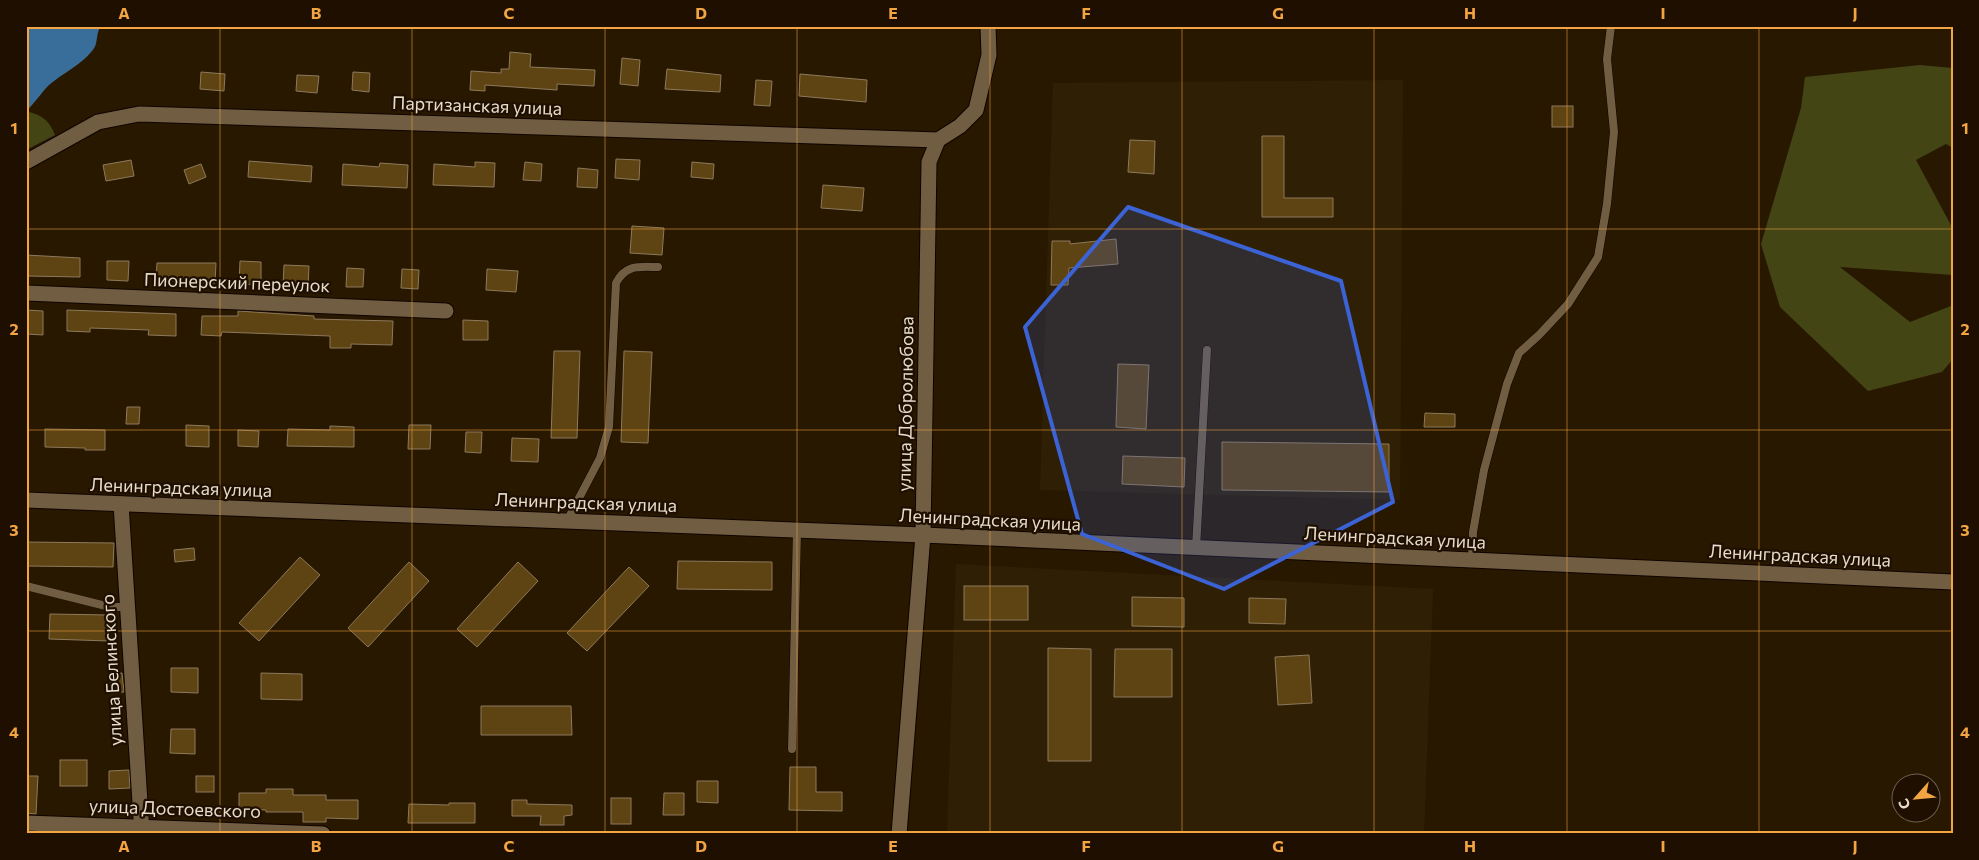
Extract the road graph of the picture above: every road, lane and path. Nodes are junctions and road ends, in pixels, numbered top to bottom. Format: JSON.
{"nodes":[{"id":1,"x":988,"y":26,"type":"edge"},
{"id":2,"x":1611,"y":26,"type":"edge"},
{"id":3,"x":938,"y":140,"type":"junction"},
{"id":4,"x":26,"y":162,"type":"edge"},
{"id":5,"x":658,"y":267,"type":"dead end"},
{"id":6,"x":26,"y":293,"type":"edge"},
{"id":7,"x":446,"y":311,"type":"dead end"},
{"id":8,"x":1207,"y":350,"type":"dead end"},
{"id":9,"x":26,"y":500,"type":"edge"},
{"id":10,"x":121,"y":504,"type":"junction"},
{"id":11,"x":567,"y":521,"type":"junction"},
{"id":12,"x":797,"y":530,"type":"junction"},
{"id":13,"x":923,"y":535,"type":"junction"},
{"id":14,"x":1196,"y":548,"type":"junction"},
{"id":15,"x":1472,"y":560,"type":"junction"},
{"id":16,"x":1953,"y":582,"type":"edge"},
{"id":17,"x":26,"y":586,"type":"edge"},
{"id":18,"x":128,"y":607,"type":"junction"},
{"id":19,"x":792,"y":749,"type":"dead end"},
{"id":20,"x":26,"y":822,"type":"edge"},
{"id":21,"x":141,"y":830,"type":"edge"},
{"id":22,"x":323,"y":834,"type":"edge"},
{"id":23,"x":899,"y":834,"type":"edge"}],
"edges":[{"from":1,"to":3,"type":"street"},
{"from":2,"to":15,"type":"lane"},
{"from":3,"to":4,"type":"street","name":"Партизанская улица"},
{"from":3,"to":13,"type":"street","name":"улица Добролюбова"},
{"from":5,"to":11,"type":"lane"},
{"from":6,"to":7,"type":"street","name":"Пионерский переулок"},
{"from":8,"to":14,"type":"lane"},
{"from":9,"to":10,"type":"street","name":"Ленинградская улица"},
{"from":10,"to":11,"type":"street","name":"Ленинградская улица"},
{"from":10,"to":18,"type":"street","name":"улица Белинского"},
{"from":11,"to":12,"type":"street","name":"Ленинградская улица"},
{"from":12,"to":13,"type":"street","name":"Ленинградская улица"},
{"from":12,"to":19,"type":"lane"},
{"from":13,"to":14,"type":"street","name":"Ленинградская улица"},
{"from":13,"to":23,"type":"street","name":"улица Добролюбова"},
{"from":14,"to":15,"type":"street","name":"Ленинградская улица"},
{"from":15,"to":16,"type":"street","name":"Ленинградская улица"},
{"from":17,"to":18,"type":"lane"},
{"from":18,"to":21,"type":"street","name":"улица Белинского"},
{"from":20,"to":21,"type":"street","name":"улица Достоевского"},
{"from":21,"to":22,"type":"street","name":"улица Достоевского"}]}
